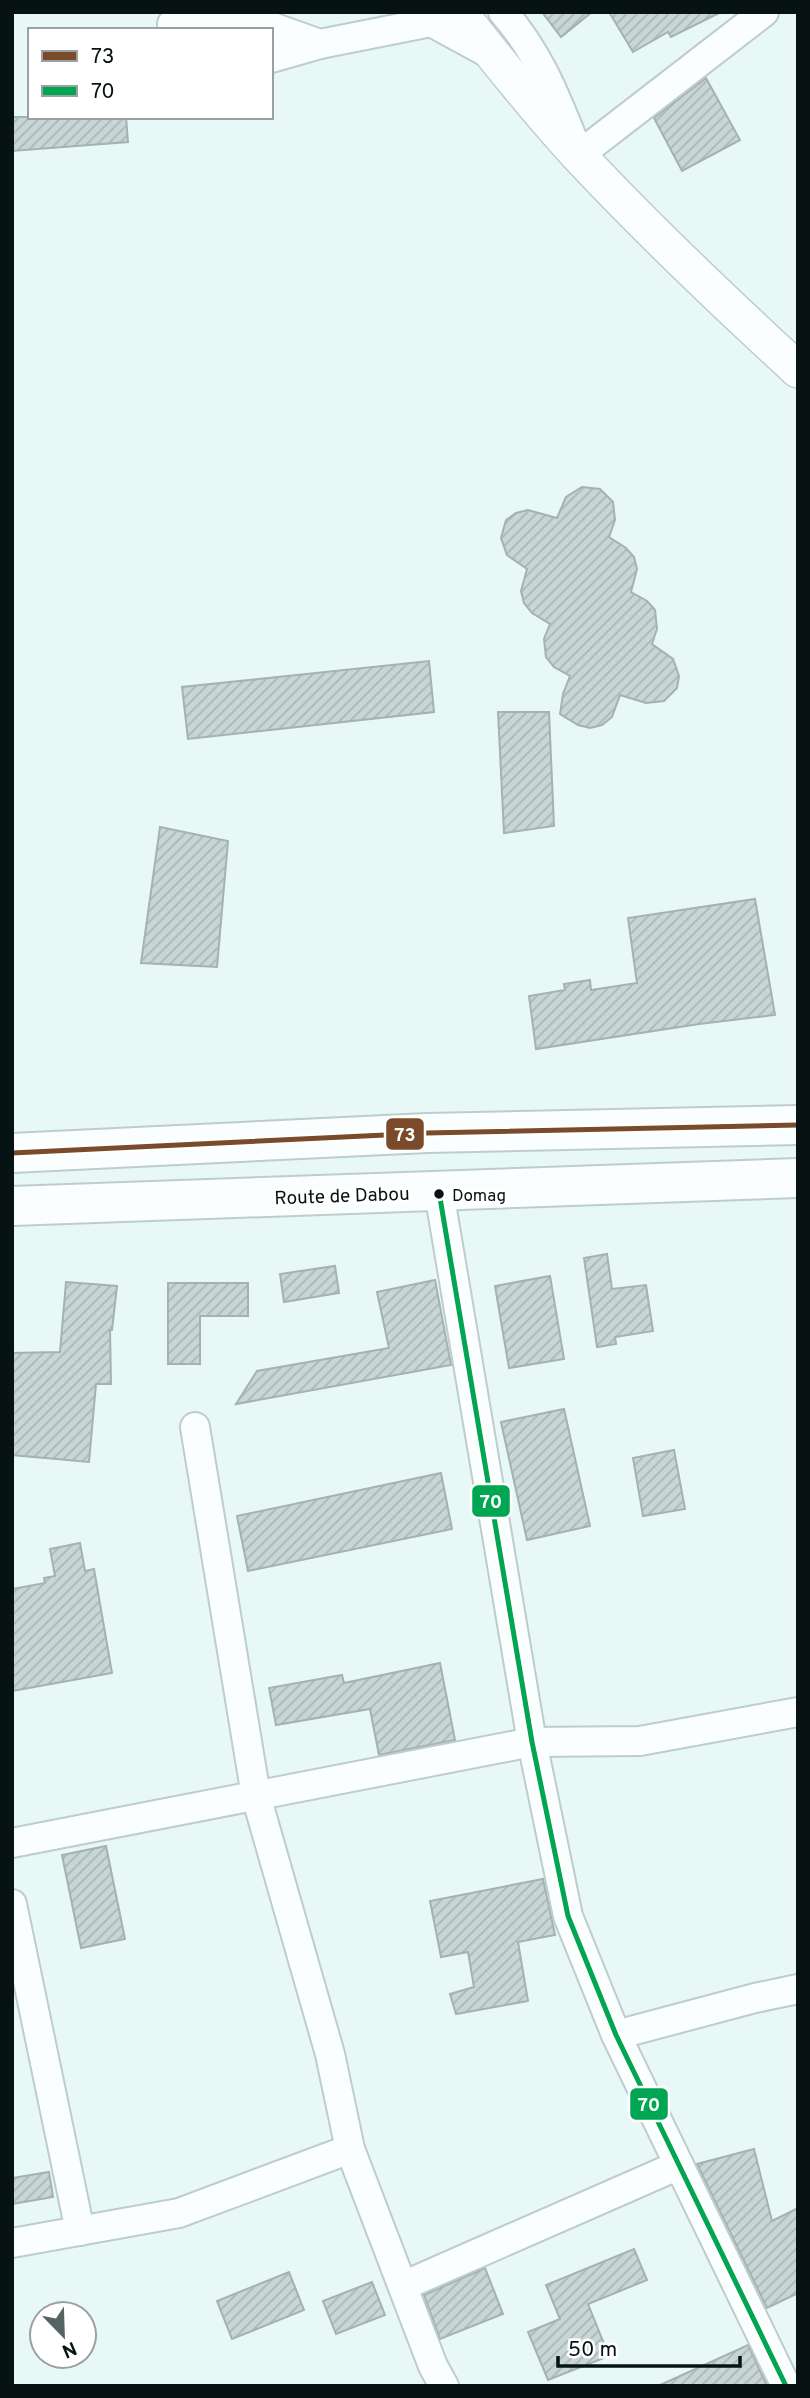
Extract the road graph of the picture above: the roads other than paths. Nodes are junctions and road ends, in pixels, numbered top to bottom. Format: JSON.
{"nodes":[{"id":1,"x":370,"y":12,"type":"edge"},
{"id":2,"x":503,"y":12,"type":"edge"},
{"id":3,"x":764,"y":12,"type":"edge"},
{"id":4,"x":445,"y":17,"type":"edge"},
{"id":5,"x":172,"y":24,"type":"dead end"},
{"id":6,"x":320,"y":44,"type":"junction"},
{"id":7,"x":273,"y":57,"type":"edge"},
{"id":8,"x":579,"y":155,"type":"junction"},
{"id":9,"x":798,"y":370,"type":"edge"},
{"id":10,"x":798,"y":1125,"type":"edge"},
{"id":11,"x":12,"y":1153,"type":"edge"},
{"id":12,"x":798,"y":1178,"type":"edge"},
{"id":13,"x":439,"y":1192,"type":"junction"},
{"id":14,"x":12,"y":1206,"type":"edge"},
{"id":15,"x":195,"y":1427,"type":"dead end"},
{"id":16,"x":798,"y":1712,"type":"edge"},
{"id":17,"x":532,"y":1742,"type":"junction"},
{"id":18,"x":256,"y":1796,"type":"junction"},
{"id":19,"x":12,"y":1843,"type":"edge"},
{"id":20,"x":12,"y":1904,"type":"edge"},
{"id":21,"x":798,"y":1989,"type":"edge"},
{"id":22,"x":616,"y":2035,"type":"junction"},
{"id":23,"x":350,"y":2150,"type":"junction"},
{"id":24,"x":679,"y":2165,"type":"junction"},
{"id":25,"x":80,"y":2231,"type":"junction"},
{"id":26,"x":12,"y":2243,"type":"edge"},
{"id":27,"x":402,"y":2286,"type":"junction"},
{"id":28,"x":444,"y":2386,"type":"edge"},
{"id":29,"x":786,"y":2386,"type":"edge"}],
"edges":[{"from":1,"to":4,"type":"street"},
{"from":2,"to":8,"type":"street"},
{"from":3,"to":8,"type":"street"},
{"from":4,"to":6,"type":"street"},
{"from":4,"to":8,"type":"street"},
{"from":5,"to":6,"type":"street"},
{"from":6,"to":7,"type":"street"},
{"from":8,"to":9,"type":"street"},
{"from":10,"to":11,"type":"main road"},
{"from":12,"to":13,"type":"main road","name":"Route de Dabou"},
{"from":13,"to":14,"type":"main road","name":"Route de Dabou"},
{"from":13,"to":17,"type":"street"},
{"from":15,"to":18,"type":"street"},
{"from":16,"to":17,"type":"street"},
{"from":17,"to":18,"type":"street"},
{"from":17,"to":22,"type":"street"},
{"from":18,"to":19,"type":"street"},
{"from":18,"to":23,"type":"street"},
{"from":20,"to":25,"type":"street"},
{"from":21,"to":22,"type":"street"},
{"from":22,"to":24,"type":"street"},
{"from":23,"to":25,"type":"street"},
{"from":23,"to":27,"type":"street"},
{"from":24,"to":27,"type":"street"},
{"from":24,"to":29,"type":"street"},
{"from":25,"to":26,"type":"street"},
{"from":27,"to":28,"type":"street"}]}
